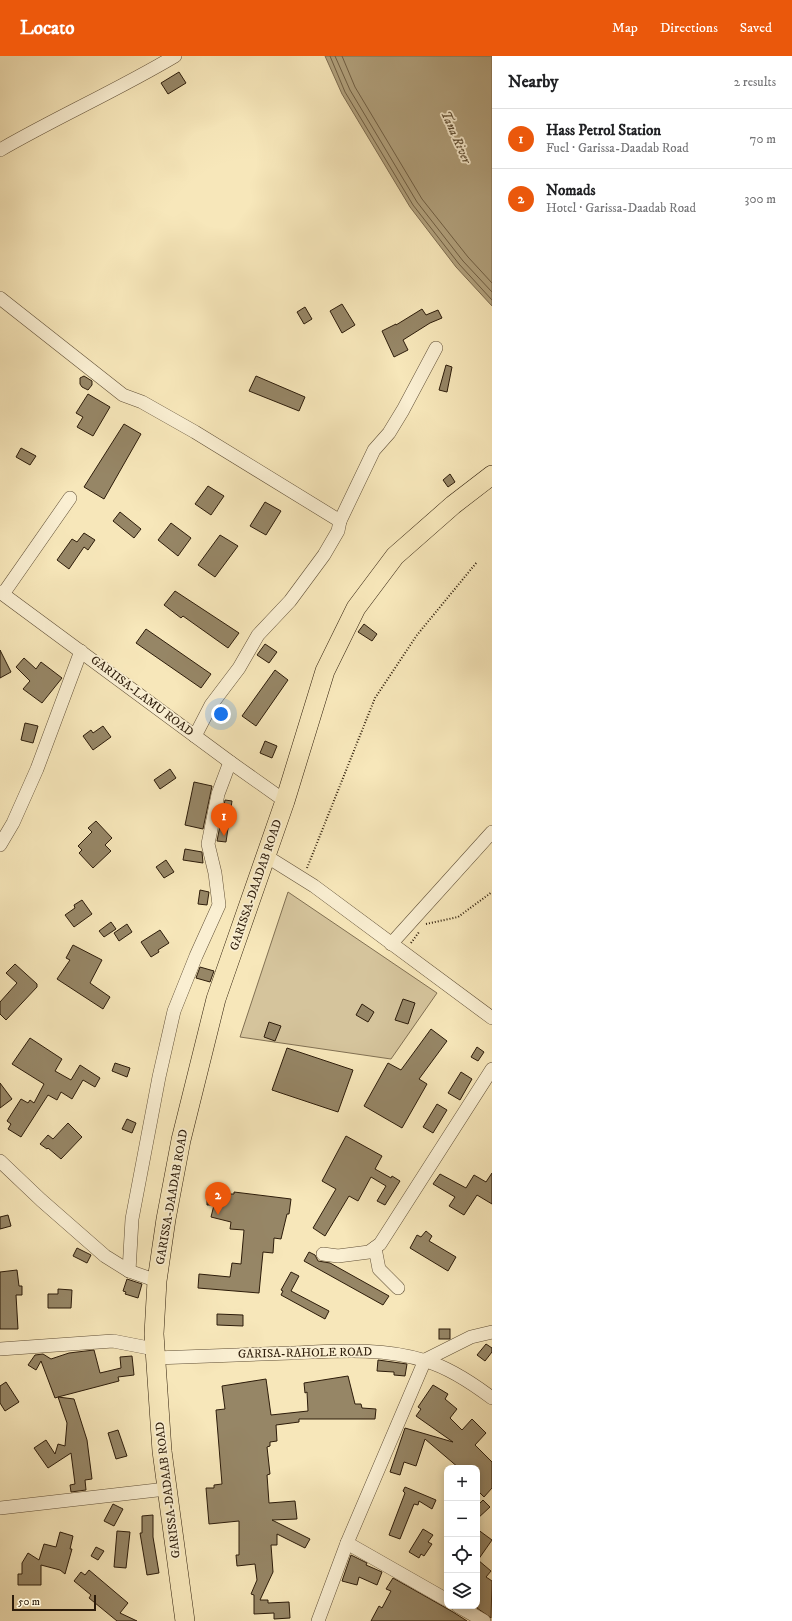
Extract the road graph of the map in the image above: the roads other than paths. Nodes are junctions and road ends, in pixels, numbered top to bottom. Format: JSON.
{"nodes":[{"id":1,"x":175,"y":56,"type":"edge"},
{"id":2,"x":0,"y":150,"type":"edge"},
{"id":3,"x":0,"y":298,"type":"edge"},
{"id":4,"x":436,"y":348,"type":"dead end"},
{"id":5,"x":492,"y":475,"type":"edge"},
{"id":6,"x":70,"y":498,"type":"dead end"},
{"id":7,"x":340,"y":521,"type":"junction"},
{"id":8,"x":2,"y":593,"type":"edge"},
{"id":9,"x":81,"y":651,"type":"junction"},
{"id":10,"x":195,"y":736,"type":"junction"},
{"id":11,"x":230,"y":762,"type":"junction"},
{"id":12,"x":285,"y":801,"type":"junction"},
{"id":13,"x":492,"y":832,"type":"edge"},
{"id":14,"x":0,"y":845,"type":"edge"},
{"id":15,"x":266,"y":856,"type":"junction"},
{"id":16,"x":392,"y":944,"type":"junction"},
{"id":17,"x":478,"y":1009,"type":"junction"},
{"id":18,"x":492,"y":1013,"type":"edge"},
{"id":19,"x":492,"y":1018,"type":"edge"},
{"id":20,"x":492,"y":1069,"type":"edge"},
{"id":21,"x":2,"y":1165,"type":"edge"},
{"id":22,"x":374,"y":1248,"type":"junction"},
{"id":23,"x":324,"y":1254,"type":"dead end"},
{"id":24,"x":129,"y":1271,"type":"junction"},
{"id":25,"x":157,"y":1281,"type":"junction"},
{"id":26,"x":398,"y":1288,"type":"dead end"},
{"id":27,"x":492,"y":1332,"type":"edge"},
{"id":28,"x":0,"y":1349,"type":"edge"},
{"id":29,"x":155,"y":1353,"type":"junction"},
{"id":30,"x":425,"y":1360,"type":"junction"},
{"id":31,"x":492,"y":1398,"type":"edge"},
{"id":32,"x":166,"y":1489,"type":"junction"},
{"id":33,"x":0,"y":1508,"type":"edge"},
{"id":34,"x":347,"y":1543,"type":"junction"},
{"id":35,"x":444,"y":1598,"type":"edge"},
{"id":36,"x":463,"y":1609,"type":"edge"},
{"id":37,"x":185,"y":1621,"type":"edge"},
{"id":38,"x":318,"y":1621,"type":"edge"},
{"id":39,"x":484,"y":1621,"type":"edge"}],
"edges":[{"from":1,"to":2,"type":"street"},
{"from":3,"to":7,"type":"street"},
{"from":4,"to":7,"type":"street"},
{"from":5,"to":12,"type":"highway","name":"GARISSA-DAADAB ROAD"},
{"from":6,"to":8,"type":"street"},
{"from":7,"to":10,"type":"street"},
{"from":8,"to":9,"type":"street","name":"GARIISA-LAMU ROAD"},
{"from":9,"to":10,"type":"street","name":"GARIISA-LAMU ROAD"},
{"from":9,"to":14,"type":"street"},
{"from":10,"to":11,"type":"street","name":"GARIISA-LAMU ROAD"},
{"from":11,"to":12,"type":"street","name":"GARIISA-LAMU ROAD"},
{"from":11,"to":24,"type":"street"},
{"from":12,"to":15,"type":"highway","name":"GARISSA-DAADAB ROAD"},
{"from":13,"to":16,"type":"street"},
{"from":15,"to":16,"type":"street"},
{"from":15,"to":25,"type":"highway","name":"GARISSA-DAADAB ROAD"},
{"from":16,"to":17,"type":"street"},
{"from":17,"to":18,"type":"street"},
{"from":17,"to":19,"type":"street"},
{"from":20,"to":22,"type":"street"},
{"from":21,"to":24,"type":"street"},
{"from":22,"to":23,"type":"street"},
{"from":22,"to":26,"type":"street"},
{"from":24,"to":25,"type":"street"},
{"from":25,"to":29,"type":"highway","name":"GARISSA-DAADAB ROAD"},
{"from":27,"to":30,"type":"street"},
{"from":28,"to":29,"type":"street","name":"GARISA-RAHOLE ROAD"},
{"from":29,"to":30,"type":"street","name":"GARISA-RAHOLE ROAD"},
{"from":29,"to":32,"type":"highway","name":"GARISSA-DADAAB ROAD"},
{"from":30,"to":31,"type":"street","name":"GARISA-RAHOLE ROAD"},
{"from":30,"to":34,"type":"street"},
{"from":32,"to":33,"type":"street"},
{"from":32,"to":37,"type":"highway","name":"GARISSA-DADAAB ROAD"},
{"from":34,"to":35,"type":"street"},
{"from":34,"to":38,"type":"street"},
{"from":36,"to":39,"type":"street"}]}
